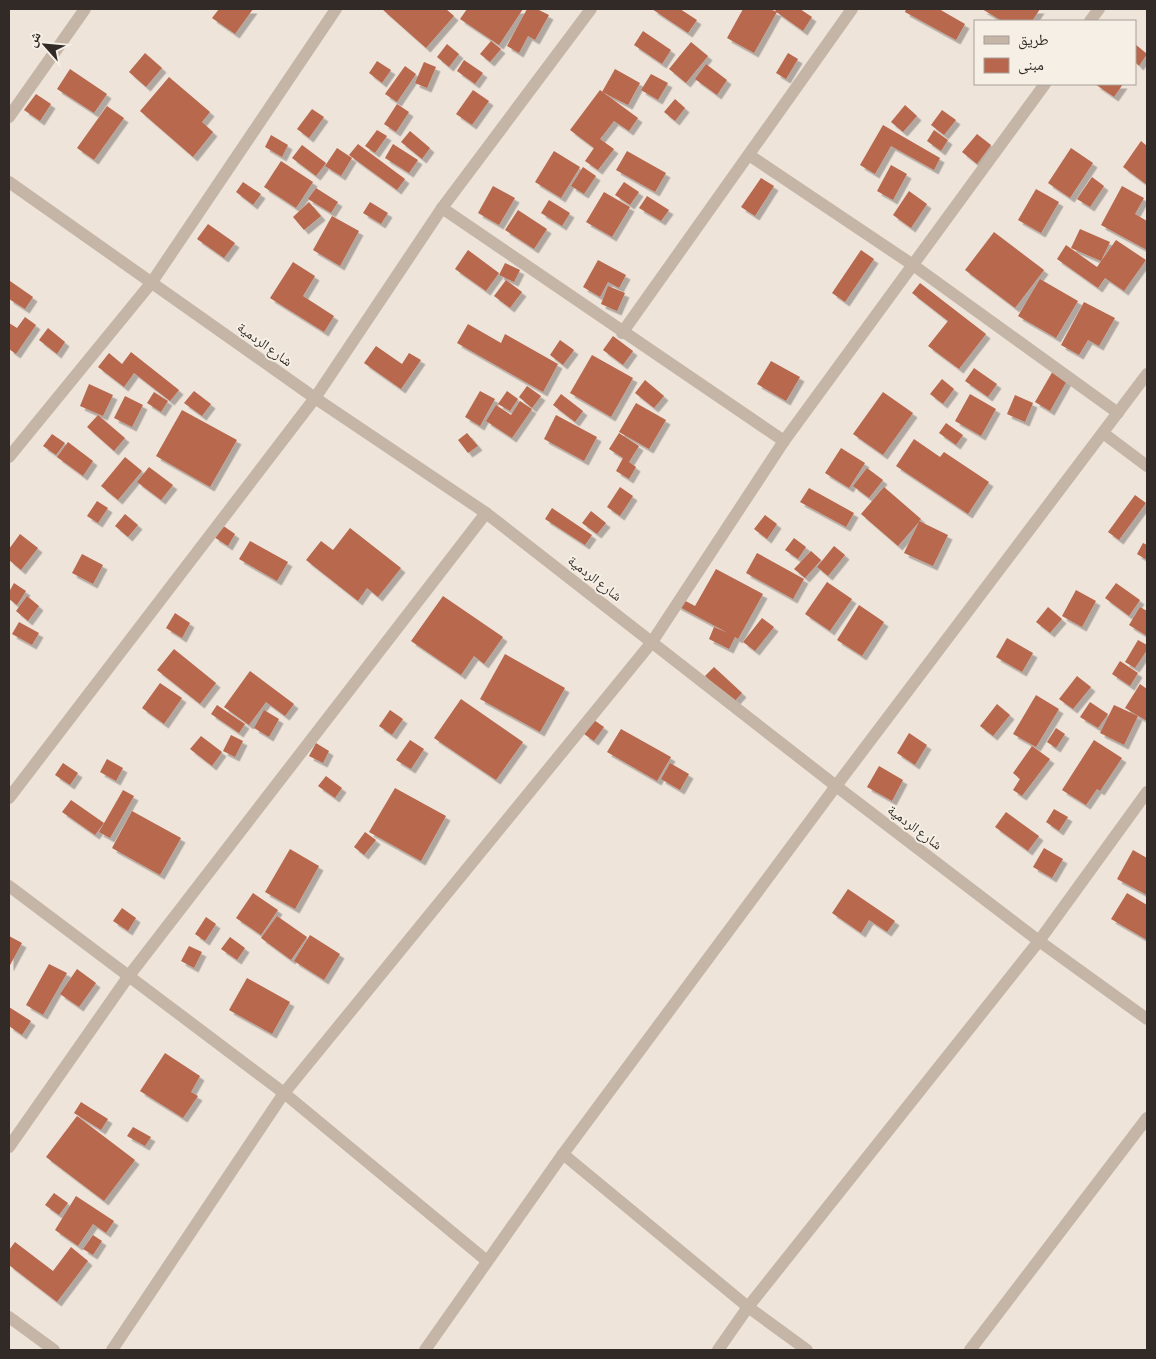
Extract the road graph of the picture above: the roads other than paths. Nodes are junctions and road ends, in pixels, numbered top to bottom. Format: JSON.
{"nodes":[{"id":1,"x":85,"y":9,"type":"edge"},
{"id":2,"x":336,"y":9,"type":"edge"},
{"id":3,"x":852,"y":9,"type":"edge"},
{"id":4,"x":1099,"y":9,"type":"edge"},
{"id":5,"x":586,"y":10,"type":"edge"},
{"id":6,"x":1091,"y":20,"type":"edge"},
{"id":7,"x":1044,"y":85,"type":"edge"},
{"id":8,"x":9,"y":117,"type":"edge"},
{"id":9,"x":750,"y":155,"type":"junction"},
{"id":10,"x":9,"y":182,"type":"edge"},
{"id":11,"x":442,"y":208,"type":"junction"},
{"id":12,"x":913,"y":265,"type":"junction"},
{"id":13,"x":152,"y":282,"type":"junction"},
{"id":14,"x":622,"y":333,"type":"junction"},
{"id":15,"x":1147,"y":374,"type":"edge"},
{"id":16,"x":315,"y":398,"type":"junction"},
{"id":17,"x":1118,"y":414,"type":"junction"},
{"id":18,"x":1103,"y":433,"type":"junction"},
{"id":19,"x":784,"y":442,"type":"junction"},
{"id":20,"x":9,"y":457,"type":"edge"},
{"id":21,"x":1147,"y":466,"type":"edge"},
{"id":22,"x":486,"y":513,"type":"junction"},
{"id":23,"x":652,"y":642,"type":"junction"},
{"id":24,"x":836,"y":786,"type":"junction"},
{"id":25,"x":1147,"y":792,"type":"edge"},
{"id":26,"x":9,"y":798,"type":"edge"},
{"id":27,"x":9,"y":886,"type":"edge"},
{"id":28,"x":1039,"y":941,"type":"junction"},
{"id":29,"x":128,"y":977,"type":"junction"},
{"id":30,"x":1147,"y":1019,"type":"edge"},
{"id":31,"x":284,"y":1093,"type":"junction"},
{"id":32,"x":1147,"y":1118,"type":"edge"},
{"id":33,"x":9,"y":1147,"type":"edge"},
{"id":34,"x":563,"y":1154,"type":"junction"},
{"id":35,"x":487,"y":1261,"type":"junction"},
{"id":36,"x":748,"y":1307,"type":"junction"},
{"id":37,"x":9,"y":1317,"type":"edge"},
{"id":38,"x":54,"y":1350,"type":"edge"},
{"id":39,"x":112,"y":1350,"type":"edge"},
{"id":40,"x":425,"y":1350,"type":"edge"},
{"id":41,"x":718,"y":1350,"type":"edge"},
{"id":42,"x":807,"y":1350,"type":"edge"},
{"id":43,"x":970,"y":1350,"type":"edge"}],
"edges":[{"from":1,"to":8,"type":"street"},
{"from":2,"to":13,"type":"street"},
{"from":3,"to":9,"type":"street"},
{"from":4,"to":6,"type":"street"},
{"from":5,"to":11,"type":"street"},
{"from":7,"to":12,"type":"street"},
{"from":9,"to":12,"type":"street"},
{"from":9,"to":14,"type":"street"},
{"from":10,"to":13,"type":"street","name":"شارع الردمية"},
{"from":11,"to":14,"type":"street"},
{"from":11,"to":16,"type":"street"},
{"from":12,"to":17,"type":"street"},
{"from":12,"to":19,"type":"street"},
{"from":13,"to":16,"type":"street","name":"شارع الردمية"},
{"from":13,"to":20,"type":"street"},
{"from":14,"to":19,"type":"street"},
{"from":15,"to":17,"type":"street"},
{"from":16,"to":22,"type":"street","name":"شارع الردمية"},
{"from":16,"to":26,"type":"street"},
{"from":17,"to":18,"type":"street"},
{"from":18,"to":21,"type":"street"},
{"from":18,"to":24,"type":"street"},
{"from":19,"to":23,"type":"street"},
{"from":22,"to":23,"type":"street","name":"شارع الردمية"},
{"from":22,"to":29,"type":"street"},
{"from":23,"to":24,"type":"street","name":"شارع الردمية"},
{"from":23,"to":31,"type":"street"},
{"from":24,"to":28,"type":"street","name":"شارع الردمية"},
{"from":24,"to":34,"type":"street"},
{"from":25,"to":28,"type":"street"},
{"from":27,"to":29,"type":"street"},
{"from":28,"to":30,"type":"street","name":"شارع الردمية"},
{"from":28,"to":36,"type":"street"},
{"from":29,"to":31,"type":"street"},
{"from":29,"to":33,"type":"street"},
{"from":31,"to":35,"type":"street"},
{"from":31,"to":39,"type":"street"},
{"from":32,"to":43,"type":"street"},
{"from":34,"to":35,"type":"street"},
{"from":34,"to":36,"type":"street"},
{"from":35,"to":40,"type":"street"},
{"from":36,"to":41,"type":"street"},
{"from":36,"to":42,"type":"street"},
{"from":37,"to":38,"type":"street"}]}
